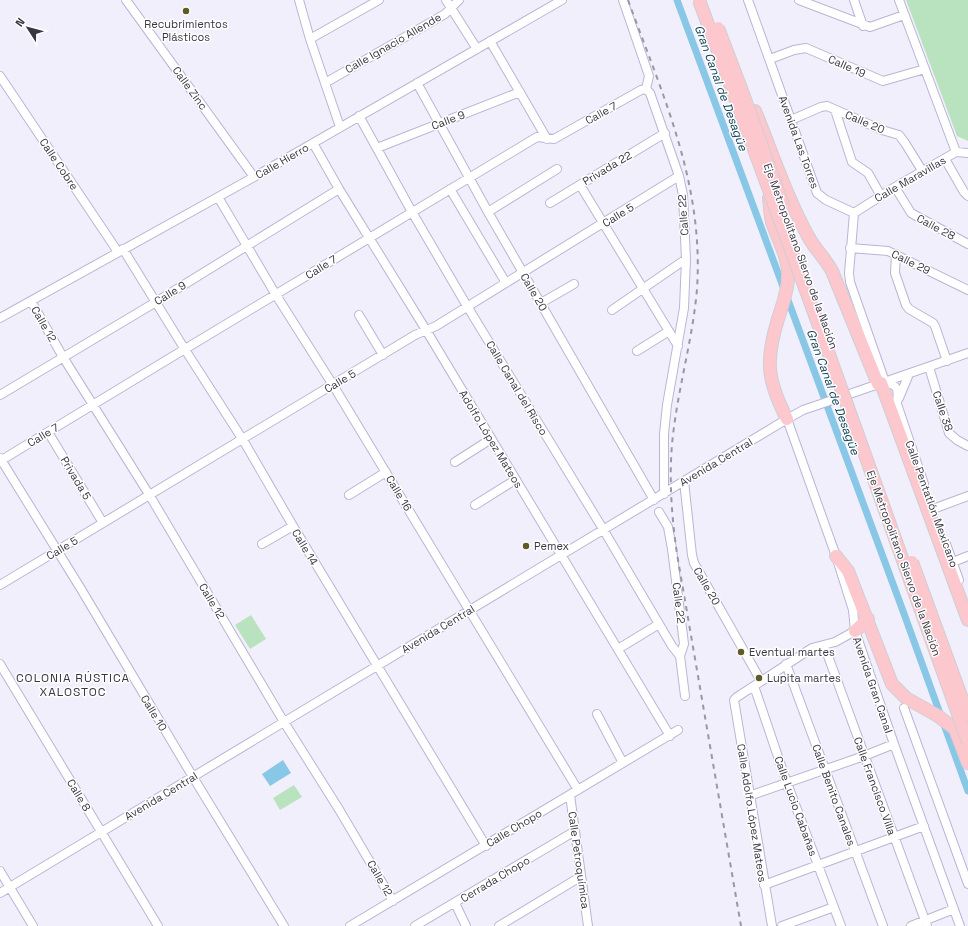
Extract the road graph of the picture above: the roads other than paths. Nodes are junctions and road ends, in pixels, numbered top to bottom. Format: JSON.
{"nodes":[{"id":1,"x":126,"y":0,"type":"edge"},
{"id":2,"x":300,"y":0,"type":"edge"},
{"id":3,"x":379,"y":0,"type":"edge"},
{"id":4,"x":446,"y":0,"type":"edge"},
{"id":5,"x":459,"y":0,"type":"edge"},
{"id":6,"x":562,"y":0,"type":"edge"},
{"id":7,"x":623,"y":0,"type":"edge"},
{"id":8,"x":699,"y":0,"type":"edge"},
{"id":9,"x":707,"y":0,"type":"edge"},
{"id":10,"x":748,"y":0,"type":"edge"},
{"id":11,"x":799,"y":0,"type":"edge"},
{"id":12,"x":854,"y":0,"type":"edge"},
{"id":13,"x":899,"y":0,"type":"edge"},
{"id":14,"x":451,"y":8,"type":"junction"},
{"id":15,"x":904,"y":15,"type":"junction"},
{"id":16,"x":863,"y":26,"type":"junction"},
{"id":17,"x":310,"y":39,"type":"junction"},
{"id":18,"x":490,"y":41,"type":"junction"},
{"id":19,"x":477,"y":49,"type":"junction"},
{"id":20,"x":770,"y":59,"type":"junction"},
{"id":21,"x":925,"y":69,"type":"junction"},
{"id":22,"x":0,"y":76,"type":"edge"},
{"id":23,"x":325,"y":83,"type":"junction"},
{"id":24,"x":417,"y":83,"type":"junction"},
{"id":25,"x":646,"y":90,"type":"junction"},
{"id":26,"x":742,"y":91,"type":"junction"},
{"id":27,"x":520,"y":92,"type":"junction"},
{"id":28,"x":835,"y":110,"type":"junction"},
{"id":29,"x":359,"y":116,"type":"junction"},
{"id":30,"x":791,"y":120,"type":"junction"},
{"id":31,"x":439,"y":124,"type":"junction"},
{"id":32,"x":340,"y":126,"type":"junction"},
{"id":33,"x":665,"y":133,"type":"junction"},
{"id":34,"x":548,"y":139,"type":"junction"},
{"id":35,"x":313,"y":143,"type":"junction"},
{"id":36,"x":377,"y":148,"type":"junction"},
{"id":37,"x":956,"y":152,"type":"junction"},
{"id":38,"x":968,"y":153,"type":"edge"},
{"id":39,"x":945,"y":159,"type":"junction"},
{"id":40,"x":557,"y":169,"type":"dead end"},
{"id":41,"x":923,"y":172,"type":"junction"},
{"id":42,"x":679,"y":176,"type":"junction"},
{"id":43,"x":254,"y":177,"type":"junction"},
{"id":44,"x":469,"y":177,"type":"junction"},
{"id":45,"x":580,"y":185,"type":"junction"},
{"id":46,"x":895,"y":187,"type":"junction"},
{"id":47,"x":339,"y":189,"type":"junction"},
{"id":48,"x":450,"y":189,"type":"junction"},
{"id":49,"x":769,"y":190,"type":"junction"},
{"id":50,"x":881,"y":196,"type":"junction"},
{"id":51,"x":968,"y":196,"type":"edge"},
{"id":52,"x":218,"y":197,"type":"junction"},
{"id":53,"x":550,"y":203,"type":"dead end"},
{"id":54,"x":412,"y":212,"type":"junction"},
{"id":55,"x":488,"y":212,"type":"junction"},
{"id":56,"x":854,"y":213,"type":"junction"},
{"id":57,"x":603,"y":224,"type":"junction"},
{"id":58,"x":369,"y":237,"type":"junction"},
{"id":59,"x":968,"y":244,"type":"edge"},
{"id":60,"x":247,"y":245,"type":"junction"},
{"id":61,"x":850,"y":248,"type":"junction"},
{"id":62,"x":121,"y":250,"type":"junction"},
{"id":63,"x":896,"y":254,"type":"junction"},
{"id":64,"x":686,"y":259,"type":"junction"},
{"id":65,"x":523,"y":272,"type":"junction"},
{"id":66,"x":506,"y":282,"type":"junction"},
{"id":67,"x":574,"y":284,"type":"dead end"},
{"id":68,"x":642,"y":289,"type":"junction"},
{"id":69,"x":968,"y":290,"type":"edge"},
{"id":70,"x":276,"y":295,"type":"junction"},
{"id":71,"x":31,"y":301,"type":"junction"},
{"id":72,"x":156,"y":302,"type":"junction"},
{"id":73,"x":541,"y":303,"type":"junction"},
{"id":74,"x":467,"y":306,"type":"junction"},
{"id":75,"x":612,"y":310,"type":"dead end"},
{"id":76,"x":1,"y":315,"type":"edge"},
{"id":77,"x":359,"y":315,"type":"dead end"},
{"id":78,"x":426,"y":330,"type":"junction"},
{"id":79,"x":669,"y":331,"type":"junction"},
{"id":80,"x":678,"y":346,"type":"junction"},
{"id":81,"x":184,"y":348,"type":"junction"},
{"id":82,"x":637,"y":351,"type":"dead end"},
{"id":83,"x":383,"y":354,"type":"junction"},
{"id":84,"x":968,"y":355,"type":"edge"},
{"id":85,"x":64,"y":357,"type":"junction"},
{"id":86,"x":947,"y":361,"type":"junction"},
{"id":87,"x":930,"y":367,"type":"junction"},
{"id":88,"x":909,"y":374,"type":"junction"},
{"id":89,"x":881,"y":383,"type":"junction"},
{"id":90,"x":333,"y":385,"type":"junction"},
{"id":91,"x":0,"y":395,"type":"edge"},
{"id":92,"x":897,"y":404,"type":"junction"},
{"id":93,"x":93,"y":405,"type":"junction"},
{"id":94,"x":787,"y":419,"type":"junction"},
{"id":95,"x":48,"y":432,"type":"junction"},
{"id":96,"x":491,"y":439,"type":"junction"},
{"id":97,"x":242,"y":440,"type":"junction"},
{"id":98,"x":968,"y":446,"type":"edge"},
{"id":99,"x":0,"y":460,"type":"edge"},
{"id":100,"x":455,"y":462,"type":"dead end"},
{"id":101,"x":386,"y":472,"type":"junction"},
{"id":102,"x":515,"y":480,"type":"junction"},
{"id":103,"x":684,"y":481,"type":"junction"},
{"id":104,"x":664,"y":494,"type":"junction"},
{"id":105,"x":349,"y":495,"type":"dead end"},
{"id":106,"x":150,"y":496,"type":"junction"},
{"id":107,"x":968,"y":496,"type":"edge"},
{"id":108,"x":654,"y":500,"type":"junction"},
{"id":109,"x":475,"y":505,"type":"dead end"},
{"id":110,"x":933,"y":509,"type":"junction"},
{"id":111,"x":659,"y":512,"type":"dead end"},
{"id":112,"x":103,"y":523,"type":"junction"},
{"id":113,"x":293,"y":526,"type":"junction"},
{"id":114,"x":603,"y":530,"type":"junction"},
{"id":115,"x":262,"y":544,"type":"dead end"},
{"id":116,"x":57,"y":551,"type":"junction"},
{"id":117,"x":560,"y":555,"type":"junction"},
{"id":118,"x":836,"y":556,"type":"junction"},
{"id":119,"x":968,"y":556,"type":"edge"},
{"id":120,"x":953,"y":562,"type":"junction"},
{"id":121,"x":0,"y":585,"type":"edge"},
{"id":122,"x":968,"y":604,"type":"edge"},
{"id":123,"x":469,"y":611,"type":"junction"},
{"id":124,"x":868,"y":619,"type":"junction"},
{"id":125,"x":968,"y":620,"type":"edge"},
{"id":126,"x":659,"y":624,"type":"junction"},
{"id":127,"x":855,"y":631,"type":"junction"},
{"id":128,"x":824,"y":645,"type":"junction"},
{"id":129,"x":618,"y":649,"type":"junction"},
{"id":130,"x":680,"y":656,"type":"junction"},
{"id":131,"x":0,"y":664,"type":"edge"},
{"id":132,"x":786,"y":664,"type":"junction"},
{"id":133,"x":377,"y":666,"type":"junction"},
{"id":134,"x":761,"y":680,"type":"junction"},
{"id":135,"x":754,"y":686,"type":"junction"},
{"id":136,"x":685,"y":696,"type":"dead end"},
{"id":137,"x":904,"y":708,"type":"dead end"},
{"id":138,"x":597,"y":714,"type":"dead end"},
{"id":139,"x":968,"y":715,"type":"edge"},
{"id":140,"x":284,"y":722,"type":"junction"},
{"id":141,"x":678,"y":730,"type":"dead end"},
{"id":142,"x":670,"y":736,"type":"junction"},
{"id":143,"x":968,"y":742,"type":"edge"},
{"id":144,"x":894,"y":744,"type":"junction"},
{"id":145,"x":864,"y":756,"type":"junction"},
{"id":146,"x":622,"y":763,"type":"junction"},
{"id":147,"x":968,"y":763,"type":"edge"},
{"id":148,"x":825,"y":770,"type":"junction"},
{"id":149,"x":193,"y":777,"type":"junction"},
{"id":150,"x":787,"y":783,"type":"junction"},
{"id":151,"x":578,"y":790,"type":"junction"},
{"id":152,"x":570,"y":795,"type":"junction"},
{"id":153,"x":749,"y":796,"type":"junction"},
{"id":154,"x":924,"y":826,"type":"junction"},
{"id":155,"x":575,"y":831,"type":"junction"},
{"id":156,"x":102,"y":832,"type":"junction"},
{"id":157,"x":894,"y":838,"type":"junction"},
{"id":158,"x":486,"y":846,"type":"junction"},
{"id":159,"x":855,"y":852,"type":"junction"},
{"id":160,"x":818,"y":866,"type":"junction"},
{"id":161,"x":0,"y":872,"type":"edge"},
{"id":162,"x":580,"y":877,"type":"junction"},
{"id":163,"x":968,"y":884,"type":"edge"},
{"id":164,"x":764,"y":886,"type":"junction"},
{"id":165,"x":10,"y":887,"type":"junction"},
{"id":166,"x":0,"y":893,"type":"edge"},
{"id":167,"x":393,"y":901,"type":"junction"},
{"id":168,"x":455,"y":903,"type":"junction"},
{"id":169,"x":834,"y":908,"type":"junction"},
{"id":170,"x":954,"y":909,"type":"junction"},
{"id":171,"x":926,"y":923,"type":"edge"},
{"id":172,"x":33,"y":926,"type":"edge"},
{"id":173,"x":158,"y":926,"type":"edge"},
{"id":174,"x":284,"y":926,"type":"edge"},
{"id":175,"x":350,"y":926,"type":"edge"},
{"id":176,"x":415,"y":926,"type":"edge"},
{"id":177,"x":466,"y":926,"type":"edge"},
{"id":178,"x":499,"y":926,"type":"edge"},
{"id":179,"x":588,"y":926,"type":"edge"},
{"id":180,"x":772,"y":926,"type":"edge"},
{"id":181,"x":782,"y":926,"type":"edge"},
{"id":182,"x":841,"y":926,"type":"edge"},
{"id":183,"x":883,"y":926,"type":"edge"},
{"id":184,"x":910,"y":926,"type":"edge"},
{"id":185,"x":960,"y":926,"type":"edge"}],
"edges":[{"from":1,"to":43,"type":"street","name":"Calle Zinc"},
{"from":2,"to":17,"type":"street"},
{"from":3,"to":17,"type":"street"},
{"from":4,"to":14,"type":"street"},
{"from":5,"to":14,"type":"street","name":"Calle Ignacio Allende"},
{"from":6,"to":18,"type":"street","name":"Calle Hierro"},
{"from":7,"to":25,"type":"street"},
{"from":8,"to":49,"type":"highway","name":"Eje Metropolitano Siervo de la Nación","bridge":true},
{"from":9,"to":26,"type":"highway","name":"Eje Metropolitano Siervo de la Nación","bridge":true},
{"from":10,"to":20,"type":"street","name":"Avenida Las Torres"},
{"from":11,"to":16,"type":"street"},
{"from":12,"to":16,"type":"street"},
{"from":13,"to":15,"type":"street"},
{"from":14,"to":19,"type":"street"},
{"from":14,"to":23,"type":"street","name":"Calle Ignacio Allende"},
{"from":15,"to":16,"type":"street"},
{"from":15,"to":21,"type":"street"},
{"from":17,"to":23,"type":"street"},
{"from":18,"to":19,"type":"street","name":"Calle Hierro"},
{"from":18,"to":27,"type":"street"},
{"from":19,"to":24,"type":"street","name":"Calle Hierro"},
{"from":20,"to":21,"type":"street","name":"Calle 19"},
{"from":20,"to":30,"type":"street","name":"Avenida Las Torres"},
{"from":21,"to":37,"type":"street"},
{"from":22,"to":62,"type":"street","name":"Calle Cobre"},
{"from":23,"to":32,"type":"street"},
{"from":24,"to":29,"type":"street","name":"Calle Hierro"},
{"from":24,"to":31,"type":"street","name":"Calle 20"},
{"from":25,"to":33,"type":"street","name":"Calle 22"},
{"from":25,"to":34,"type":"street","name":"Calle 7"},
{"from":26,"to":89,"type":"highway","bridge":true},
{"from":26,"to":139,"type":"highway","name":"Eje Metropolitano Siervo de la Nación","bridge":true},
{"from":27,"to":31,"type":"street","name":"Calle 9"},
{"from":27,"to":34,"type":"street"},
{"from":28,"to":30,"type":"street","name":"Calle 20"},
{"from":28,"to":41,"type":"street","name":"Calle 20"},
{"from":28,"to":50,"type":"street"},
{"from":29,"to":32,"type":"street","name":"Calle Hierro"},
{"from":29,"to":36,"type":"street","name":"Calle Canal del Risco"},
{"from":30,"to":56,"type":"street","name":"Avenida Las Torres"},
{"from":31,"to":36,"type":"street","name":"Calle 9"},
{"from":31,"to":44,"type":"street","name":"Calle 20"},
{"from":32,"to":35,"type":"street","name":"Calle Hierro"},
{"from":33,"to":42,"type":"street","name":"Calle 22"},
{"from":33,"to":45,"type":"street","name":"Privada 22"},
{"from":34,"to":44,"type":"street","name":"Calle 7"},
{"from":35,"to":43,"type":"street","name":"Calle Hierro"},
{"from":35,"to":47,"type":"street","name":"Adolfo López Mateos"},
{"from":36,"to":54,"type":"street","name":"Calle Canal del Risco"},
{"from":37,"to":38,"type":"street","name":"Calle Maravillas"},
{"from":37,"to":39,"type":"street","name":"Calle Maravillas"},
{"from":39,"to":41,"type":"street","name":"Calle Maravillas"},
{"from":39,"to":51,"type":"street"},
{"from":40,"to":55,"type":"street"},
{"from":41,"to":46,"type":"street","name":"Calle Maravillas"},
{"from":42,"to":57,"type":"street","name":"Calle 5"},
{"from":42,"to":64,"type":"street","name":"Calle 22"},
{"from":43,"to":52,"type":"street","name":"Calle Hierro"},
{"from":44,"to":48,"type":"street","name":"Calle 7"},
{"from":44,"to":55,"type":"street","name":"Calle 20"},
{"from":45,"to":53,"type":"street","name":"Privada 22"},
{"from":45,"to":57,"type":"street"},
{"from":46,"to":50,"type":"street","name":"Calle Maravillas"},
{"from":46,"to":59,"type":"street","name":"Calle 28"},
{"from":47,"to":58,"type":"street","name":"Adolfo López Mateos"},
{"from":47,"to":60,"type":"street","name":"Calle 9"},
{"from":48,"to":54,"type":"street","name":"Calle 7"},
{"from":48,"to":66,"type":"street"},
{"from":49,"to":94,"type":"highway","bridge":true},
{"from":49,"to":143,"type":"highway","name":"Eje Metropolitano Siervo de la Nación","bridge":true},
{"from":50,"to":56,"type":"street","name":"Calle Maravillas"},
{"from":52,"to":60,"type":"street","name":"Calle 16"},
{"from":52,"to":62,"type":"street","name":"Calle Hierro"},
{"from":54,"to":58,"type":"street","name":"Calle 7"},
{"from":54,"to":74,"type":"street","name":"Calle Canal del Risco"},
{"from":55,"to":65,"type":"street","name":"Calle 20"},
{"from":56,"to":61,"type":"street"},
{"from":57,"to":65,"type":"street","name":"Calle 5"},
{"from":57,"to":68,"type":"street"},
{"from":58,"to":70,"type":"street","name":"Calle 7"},
{"from":58,"to":78,"type":"street","name":"Adolfo López Mateos"},
{"from":60,"to":70,"type":"street","name":"Calle 16"},
{"from":60,"to":72,"type":"street","name":"Calle 9"},
{"from":61,"to":63,"type":"street","name":"Calle 29"},
{"from":61,"to":89,"type":"street"},
{"from":62,"to":71,"type":"street","name":"Calle Hierro"},
{"from":62,"to":72,"type":"street","name":"Calle 14"},
{"from":63,"to":69,"type":"street","name":"Calle 29"},
{"from":63,"to":86,"type":"street"},
{"from":64,"to":68,"type":"street"},
{"from":64,"to":80,"type":"street","name":"Calle 22"},
{"from":65,"to":66,"type":"street","name":"Calle 5"},
{"from":65,"to":73,"type":"street","name":"Calle 20"},
{"from":66,"to":74,"type":"street","name":"Calle 5"},
{"from":67,"to":73,"type":"street"},
{"from":68,"to":75,"type":"street"},
{"from":68,"to":79,"type":"street"},
{"from":70,"to":81,"type":"street","name":"Calle 7"},
{"from":70,"to":90,"type":"street","name":"Calle 16"},
{"from":71,"to":76,"type":"street","name":"Calle Hierro"},
{"from":71,"to":85,"type":"street","name":"Calle 12"},
{"from":72,"to":81,"type":"street","name":"Calle 14"},
{"from":72,"to":85,"type":"street","name":"Calle 9"},
{"from":73,"to":108,"type":"street","name":"Calle 20"},
{"from":74,"to":78,"type":"street","name":"Calle 5"},
{"from":74,"to":114,"type":"street","name":"Calle Canal del Risco"},
{"from":77,"to":83,"type":"street"},
{"from":78,"to":83,"type":"street","name":"Calle 5"},
{"from":78,"to":96,"type":"street","name":"Adolfo López Mateos"},
{"from":79,"to":80,"type":"street"},
{"from":79,"to":82,"type":"street"},
{"from":80,"to":104,"type":"street","name":"Calle 22"},
{"from":81,"to":93,"type":"street","name":"Calle 7"},
{"from":81,"to":97,"type":"street","name":"Calle 14"},
{"from":83,"to":90,"type":"street","name":"Calle 5"},
{"from":84,"to":86,"type":"street","name":"Avenida Central"},
{"from":85,"to":91,"type":"street","name":"Calle 9"},
{"from":85,"to":93,"type":"street","name":"Calle 12"},
{"from":86,"to":87,"type":"street","name":"Avenida Central"},
{"from":87,"to":88,"type":"street","name":"Avenida Central"},
{"from":87,"to":98,"type":"street","name":"Calle 38"},
{"from":88,"to":89,"type":"street","name":"Avenida Central"},
{"from":88,"to":92,"type":"street"},
{"from":89,"to":92,"type":"street","name":"Calle Pentatlón Mexicano"},
{"from":89,"to":94,"type":"street","name":"Avenida Central"},
{"from":89,"to":125,"type":"highway"},
{"from":90,"to":97,"type":"street","name":"Calle 5"},
{"from":90,"to":101,"type":"street","name":"Calle 16"},
{"from":92,"to":110,"type":"street","name":"Calle Pentatlón Mexicano"},
{"from":93,"to":95,"type":"street","name":"Calle 7"},
{"from":93,"to":106,"type":"street","name":"Calle 12"},
{"from":94,"to":103,"type":"street","name":"Avenida Central"},
{"from":94,"to":118,"type":"street","name":"Avenida Gran Canal"},
{"from":95,"to":99,"type":"street","name":"Calle 7"},
{"from":95,"to":112,"type":"street","name":"Privada 5"},
{"from":96,"to":100,"type":"street"},
{"from":96,"to":102,"type":"street","name":"Adolfo López Mateos"},
{"from":97,"to":106,"type":"street","name":"Calle 5"},
{"from":97,"to":113,"type":"street","name":"Calle 14"},
{"from":99,"to":116,"type":"street","name":"Calle 10"},
{"from":101,"to":105,"type":"street"},
{"from":101,"to":123,"type":"street","name":"Calle 16"},
{"from":102,"to":109,"type":"street"},
{"from":102,"to":117,"type":"street","name":"Adolfo López Mateos"},
{"from":103,"to":104,"type":"street","name":"Avenida Central"},
{"from":103,"to":134,"type":"street","name":"Calle 20"},
{"from":104,"to":108,"type":"street","name":"Avenida Central"},
{"from":106,"to":112,"type":"street","name":"Calle 5"},
{"from":106,"to":140,"type":"street","name":"Calle 12"},
{"from":107,"to":110,"type":"street"},
{"from":108,"to":114,"type":"street","name":"Avenida Central"},
{"from":110,"to":120,"type":"street","name":"Calle Pentatlón Mexicano"},
{"from":111,"to":130,"type":"street","name":"Calle 22"},
{"from":112,"to":116,"type":"street","name":"Calle 5"},
{"from":113,"to":115,"type":"street"},
{"from":113,"to":133,"type":"street","name":"Calle 14"},
{"from":114,"to":117,"type":"street","name":"Avenida Central"},
{"from":114,"to":126,"type":"street","name":"Calle Canal del Risco"},
{"from":116,"to":121,"type":"street","name":"Calle 5"},
{"from":116,"to":149,"type":"street","name":"Calle 10"},
{"from":117,"to":123,"type":"street","name":"Avenida Central"},
{"from":117,"to":129,"type":"street","name":"Adolfo López Mateos"},
{"from":118,"to":124,"type":"highway"},
{"from":118,"to":127,"type":"street","name":"Avenida Gran Canal"},
{"from":119,"to":120,"type":"street"},
{"from":120,"to":122,"type":"street","name":"Calle Pentatlón Mexicano"},
{"from":123,"to":133,"type":"street","name":"Avenida Central"},
{"from":123,"to":151,"type":"street","name":"Calle 16"},
{"from":124,"to":127,"type":"highway"},
{"from":124,"to":147,"type":"highway"},
{"from":126,"to":129,"type":"street"},
{"from":126,"to":130,"type":"street","name":"Calle Canal del Risco"},
{"from":127,"to":128,"type":"street"},
{"from":127,"to":144,"type":"street","name":"Avenida Gran Canal"},
{"from":128,"to":132,"type":"street"},
{"from":128,"to":145,"type":"street","name":"Calle Francisco Villa"},
{"from":129,"to":142,"type":"street","name":"Adolfo López Mateos"},
{"from":130,"to":136,"type":"street","name":"Calle 22"},
{"from":131,"to":156,"type":"street","name":"Calle 8"},
{"from":132,"to":134,"type":"street"},
{"from":132,"to":148,"type":"street","name":"Calle Benito Canales"},
{"from":133,"to":140,"type":"street","name":"Avenida Central"},
{"from":133,"to":158,"type":"street","name":"Calle 14"},
{"from":134,"to":135,"type":"street"},
{"from":135,"to":150,"type":"street","name":"Calle Lucio Cabañas"},
{"from":135,"to":153,"type":"street","name":"Calle Adolfo López Mateos"},
{"from":137,"to":163,"type":"street"},
{"from":138,"to":146,"type":"street"},
{"from":140,"to":149,"type":"street","name":"Avenida Central"},
{"from":140,"to":167,"type":"street","name":"Calle 12"},
{"from":141,"to":142,"type":"street","name":"Calle Chopo"},
{"from":142,"to":146,"type":"street","name":"Calle Chopo"},
{"from":144,"to":145,"type":"street"},
{"from":144,"to":154,"type":"street","name":"Avenida Gran Canal"},
{"from":145,"to":148,"type":"street"},
{"from":145,"to":157,"type":"street","name":"Calle Francisco Villa"},
{"from":146,"to":151,"type":"street","name":"Calle Chopo"},
{"from":148,"to":150,"type":"street"},
{"from":148,"to":159,"type":"street","name":"Calle Benito Canales"},
{"from":149,"to":156,"type":"street","name":"Avenida Central"},
{"from":149,"to":174,"type":"street","name":"Calle 10"},
{"from":150,"to":153,"type":"street"},
{"from":150,"to":160,"type":"street","name":"Calle Lucio Cabañas"},
{"from":151,"to":152,"type":"street","name":"Calle Chopo"},
{"from":152,"to":155,"type":"street","name":"Calle Petroquímica"},
{"from":152,"to":158,"type":"street","name":"Calle Chopo"},
{"from":153,"to":164,"type":"street","name":"Calle Adolfo López Mateos"},
{"from":154,"to":157,"type":"street"},
{"from":154,"to":170,"type":"street","name":"Avenida Gran Canal"},
{"from":155,"to":162,"type":"street","name":"Calle Petroquímica"},
{"from":155,"to":168,"type":"street","name":"Cerrada Chopo"},
{"from":156,"to":165,"type":"street","name":"Avenida Central"},
{"from":156,"to":173,"type":"street","name":"Calle 8"},
{"from":157,"to":159,"type":"street"},
{"from":157,"to":171,"type":"street","name":"Calle Francisco Villa"},
{"from":158,"to":167,"type":"street","name":"Calle Chopo"},
{"from":159,"to":160,"type":"street"},
{"from":159,"to":183,"type":"street","name":"Calle Benito Canales"},
{"from":160,"to":164,"type":"street"},
{"from":160,"to":169,"type":"street","name":"Calle Lucio Cabañas"},
{"from":161,"to":165,"type":"street"},
{"from":162,"to":178,"type":"street"},
{"from":162,"to":179,"type":"street","name":"Calle Petroquímica"},
{"from":164,"to":180,"type":"street","name":"Calle Adolfo López Mateos"},
{"from":165,"to":166,"type":"street","name":"Avenida Central"},
{"from":165,"to":172,"type":"street"},
{"from":167,"to":175,"type":"street","name":"Calle Chopo"},
{"from":168,"to":176,"type":"street","name":"Cerrada Chopo"},
{"from":168,"to":177,"type":"street"},
{"from":169,"to":181,"type":"street"},
{"from":169,"to":182,"type":"street","name":"Calle Lucio Cabañas"},
{"from":170,"to":171,"type":"street"},
{"from":170,"to":185,"type":"street","name":"Avenida Gran Canal"},
{"from":171,"to":184,"type":"street"}]}
